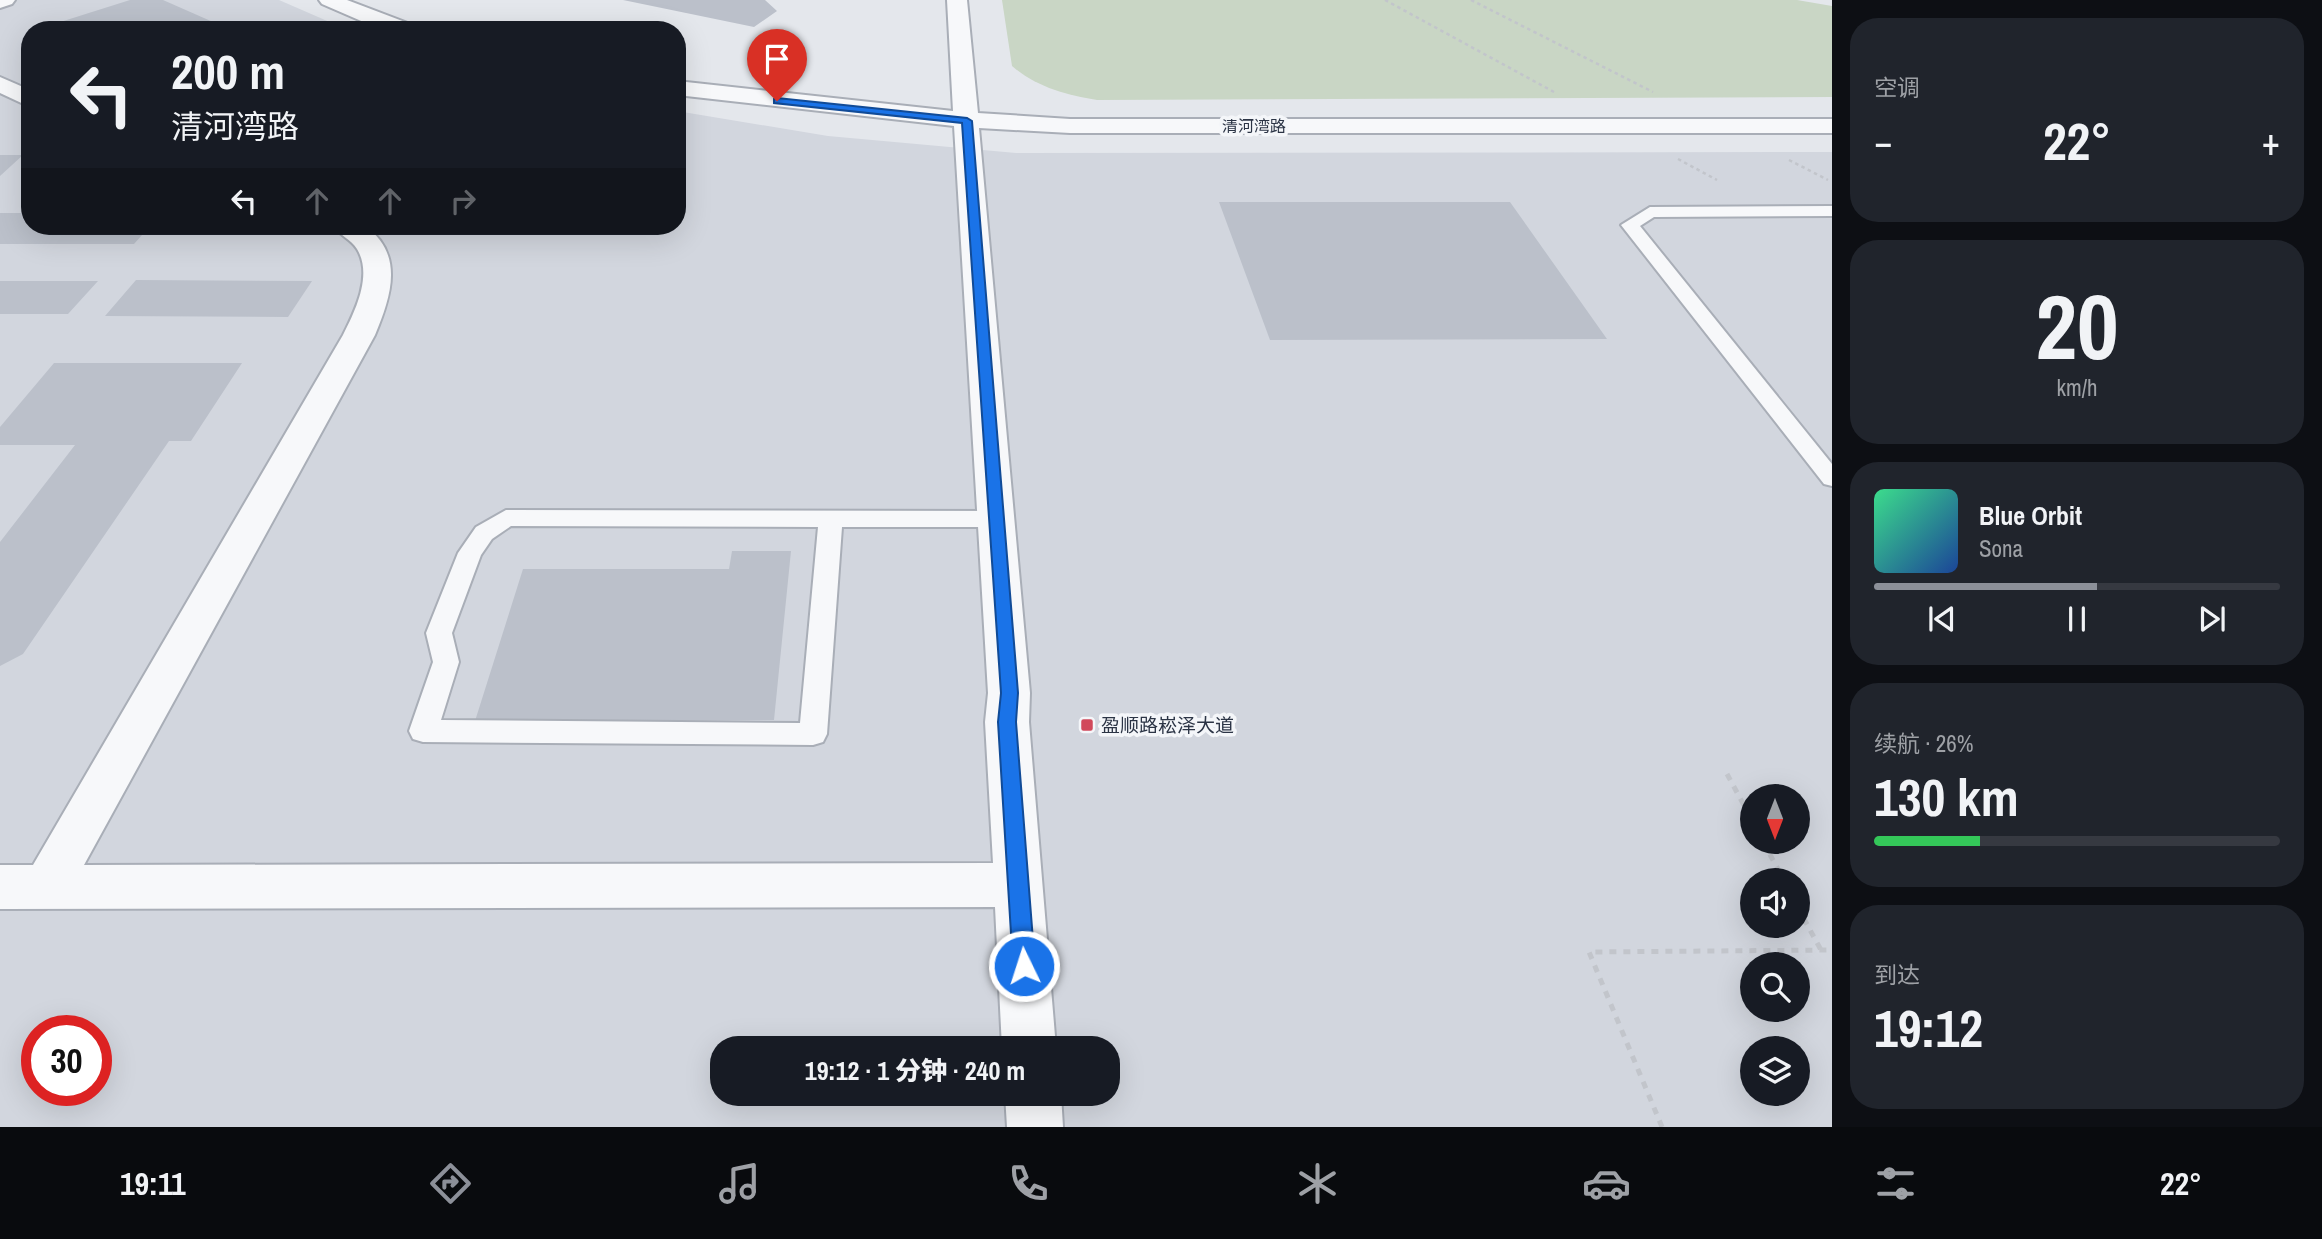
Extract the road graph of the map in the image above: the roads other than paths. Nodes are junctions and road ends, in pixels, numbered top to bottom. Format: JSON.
{"nodes":[{"id":1,"x":329,"y":0,"type":"edge"},
{"id":2,"x":957,"y":0,"type":"edge"},
{"id":3,"x":378,"y":21,"type":"edge"},
{"id":4,"x":0,"y":83,"type":"edge"},
{"id":5,"x":686,"y":89,"type":"edge"},
{"id":6,"x":21,"y":95,"type":"edge"},
{"id":7,"x":967,"y":121,"type":"junction"},
{"id":8,"x":1832,"y":126,"type":"edge"},
{"id":9,"x":1832,"y":211,"type":"edge"},
{"id":10,"x":358,"y":235,"type":"edge"},
{"id":11,"x":1832,"y":479,"type":"edge"},
{"id":12,"x":831,"y":519,"type":"junction"},
{"id":13,"x":997,"y":519,"type":"junction"},
{"id":14,"x":1018,"y":885,"type":"junction"},
{"id":15,"x":47,"y":886,"type":"junction"},
{"id":16,"x":0,"y":887,"type":"edge"},
{"id":17,"x":1029,"y":1036,"type":"edge"},
{"id":18,"x":1033,"y":1106,"type":"edge"},
{"id":19,"x":1035,"y":1127,"type":"edge"}],
"edges":[{"from":1,"to":3,"type":"street"},
{"from":2,"to":7,"type":"street"},
{"from":4,"to":6,"type":"street"},
{"from":5,"to":7,"type":"street","name":"清河湾路"},
{"from":7,"to":8,"type":"street","name":"清河湾路"},
{"from":7,"to":13,"type":"street"},
{"from":9,"to":11,"type":"lane"},
{"from":10,"to":15,"type":"street"},
{"from":12,"to":12,"type":"lane"},
{"from":12,"to":13,"type":"lane"},
{"from":13,"to":14,"type":"street"},
{"from":14,"to":15,"type":"street"},
{"from":14,"to":17,"type":"street"},
{"from":15,"to":16,"type":"street"},
{"from":18,"to":19,"type":"street"}]}
